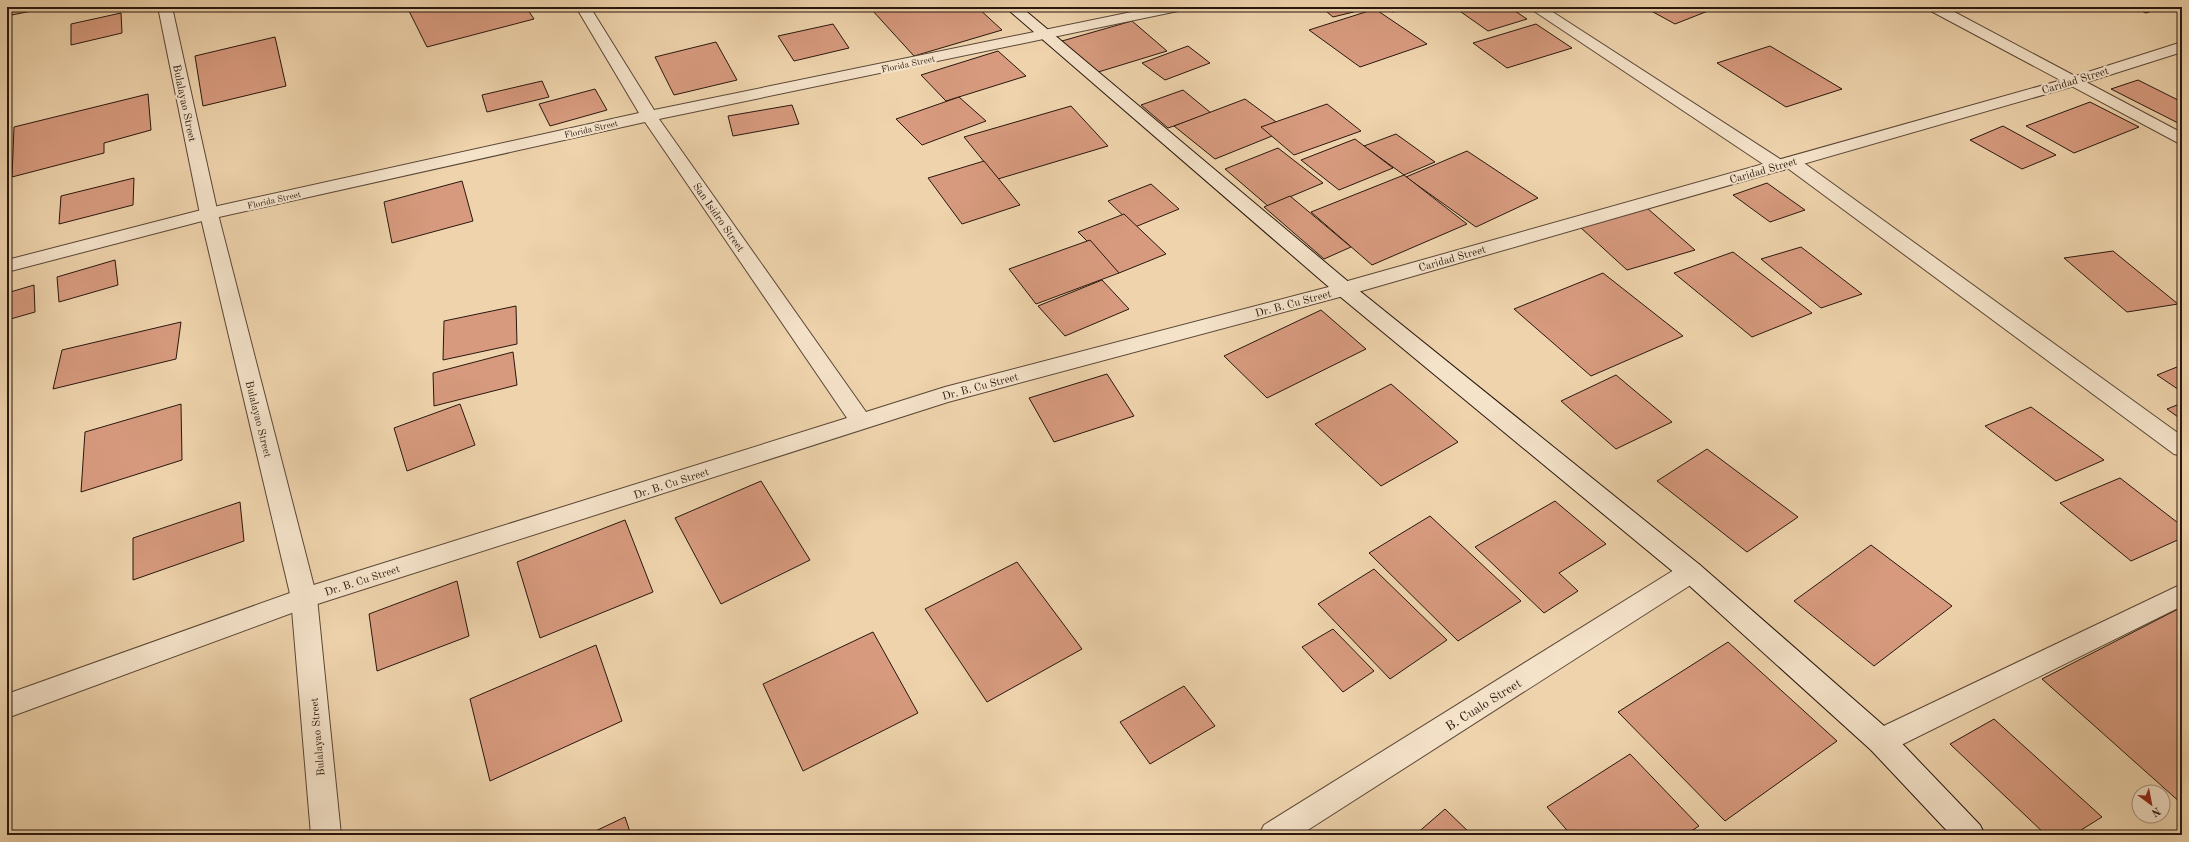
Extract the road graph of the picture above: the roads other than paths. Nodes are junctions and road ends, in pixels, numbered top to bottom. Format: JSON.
{"nodes":[{"id":1,"x":165,"y":7,"type":"edge"},
{"id":2,"x":583,"y":7,"type":"edge"},
{"id":3,"x":1012,"y":7,"type":"edge"},
{"id":4,"x":1178,"y":7,"type":"edge"},
{"id":5,"x":1535,"y":7,"type":"edge"},
{"id":6,"x":1934,"y":7,"type":"edge"},
{"id":7,"x":1044,"y":36,"type":"junction"},
{"id":8,"x":2182,"y":47,"type":"edge"},
{"id":9,"x":2075,"y":81,"type":"junction"},
{"id":10,"x":649,"y":116,"type":"junction"},
{"id":11,"x":2182,"y":140,"type":"edge"},
{"id":12,"x":1784,"y":164,"type":"junction"},
{"id":13,"x":209,"y":214,"type":"junction"},
{"id":14,"x":7,"y":266,"type":"edge"},
{"id":15,"x":1344,"y":289,"type":"junction"},
{"id":16,"x":861,"y":422,"type":"junction"},
{"id":17,"x":2182,"y":448,"type":"edge"},
{"id":18,"x":1691,"y":572,"type":"junction"},
{"id":19,"x":2182,"y":594,"type":"edge"},
{"id":20,"x":304,"y":598,"type":"junction"},
{"id":21,"x":7,"y":706,"type":"edge"},
{"id":22,"x":1881,"y":741,"type":"junction"},
{"id":23,"x":326,"y":835,"type":"edge"},
{"id":24,"x":1274,"y":835,"type":"edge"},
{"id":25,"x":1970,"y":835,"type":"edge"}],
"edges":[{"from":1,"to":13,"type":"street","name":"Bulalayao Street"},
{"from":2,"to":10,"type":"street","name":"San Isidro Street"},
{"from":3,"to":7,"type":"street"},
{"from":4,"to":7,"type":"street","name":"Florida Street"},
{"from":5,"to":12,"type":"street"},
{"from":6,"to":9,"type":"street"},
{"from":7,"to":10,"type":"street","name":"Florida Street"},
{"from":7,"to":15,"type":"street"},
{"from":8,"to":9,"type":"street","name":"Caridad Street"},
{"from":9,"to":11,"type":"street"},
{"from":9,"to":12,"type":"street","name":"Caridad Street"},
{"from":10,"to":13,"type":"street","name":"Florida Street"},
{"from":10,"to":16,"type":"street","name":"San Isidro Street"},
{"from":12,"to":15,"type":"street","name":"Caridad Street"},
{"from":12,"to":17,"type":"street"},
{"from":13,"to":14,"type":"street","name":"Florida Street"},
{"from":13,"to":20,"type":"street","name":"Bulalayao Street"},
{"from":15,"to":16,"type":"street","name":"Dr. B. Cu Street"},
{"from":15,"to":18,"type":"street"},
{"from":16,"to":20,"type":"street","name":"Dr. B. Cu Street"},
{"from":18,"to":22,"type":"street"},
{"from":18,"to":24,"type":"street","name":"B. Cualo Street"},
{"from":19,"to":22,"type":"street"},
{"from":20,"to":21,"type":"street","name":"Dr. B. Cu Street"},
{"from":20,"to":23,"type":"street","name":"Bulalayao Street"},
{"from":22,"to":25,"type":"street"}]}
